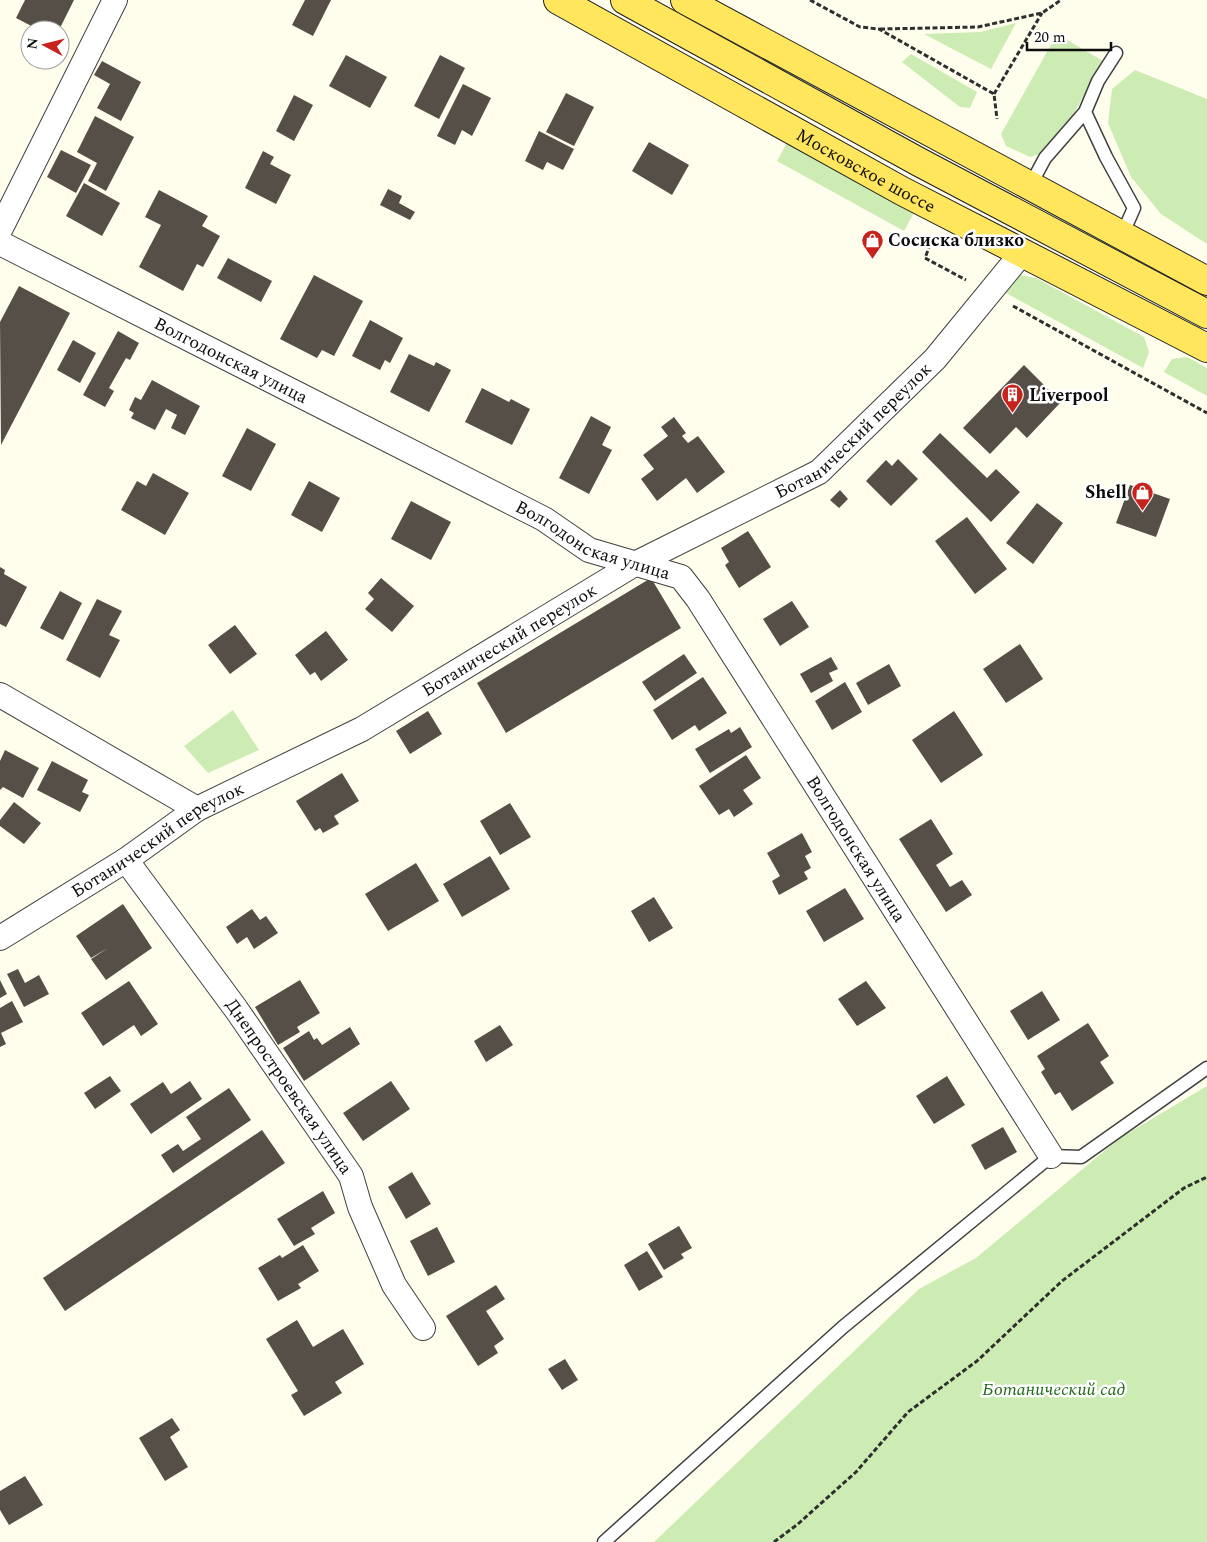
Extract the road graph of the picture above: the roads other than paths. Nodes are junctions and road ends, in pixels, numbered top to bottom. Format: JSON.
{"nodes":[{"id":1,"x":115,"y":0,"type":"edge"},
{"id":2,"x":558,"y":0,"type":"edge"},
{"id":3,"x":625,"y":0,"type":"edge"},
{"id":4,"x":685,"y":0,"type":"edge"},
{"id":5,"x":1116,"y":53,"type":"dead end"},
{"id":6,"x":1085,"y":112,"type":"junction"},
{"id":7,"x":1030,"y":186,"type":"junction"},
{"id":8,"x":0,"y":230,"type":"edge"},
{"id":9,"x":1122,"y":235,"type":"junction"},
{"id":10,"x":0,"y":243,"type":"edge"},
{"id":11,"x":1022,"y":252,"type":"junction"},
{"id":12,"x":1207,"y":281,"type":"edge"},
{"id":13,"x":1207,"y":314,"type":"edge"},
{"id":14,"x":1207,"y":348,"type":"edge"},
{"id":15,"x":633,"y":565,"type":"junction"},
{"id":16,"x":0,"y":695,"type":"edge"},
{"id":17,"x":197,"y":809,"type":"junction"},
{"id":18,"x":126,"y":860,"type":"junction"},
{"id":19,"x":0,"y":938,"type":"edge"},
{"id":20,"x":1207,"y":1068,"type":"edge"},
{"id":21,"x":1051,"y":1156,"type":"junction"},
{"id":22,"x":422,"y":1328,"type":"dead end"},
{"id":23,"x":604,"y":1542,"type":"edge"}],
"edges":[{"from":1,"to":8,"type":"street"},
{"from":2,"to":11,"type":"main road","name":"Московское шоссе"},
{"from":3,"to":13,"type":"main road","name":"Московское шоссе"},
{"from":4,"to":7,"type":"main road"},
{"from":5,"to":6,"type":"lane"},
{"from":6,"to":7,"type":"lane"},
{"from":6,"to":9,"type":"lane"},
{"from":7,"to":9,"type":"main road"},
{"from":9,"to":12,"type":"main road"},
{"from":10,"to":15,"type":"street","name":"Волгодонская улица"},
{"from":11,"to":14,"type":"main road","name":"Московское шоссе"},
{"from":11,"to":15,"type":"street","name":"Ботанический переулок"},
{"from":15,"to":17,"type":"street","name":"Ботанический переулок"},
{"from":15,"to":21,"type":"street","name":"Волгодонская улица"},
{"from":16,"to":17,"type":"street"},
{"from":17,"to":18,"type":"street","name":"Ботанический переулок"},
{"from":18,"to":19,"type":"street","name":"Ботанический переулок"},
{"from":18,"to":22,"type":"street","name":"Днепростроевская улица"},
{"from":20,"to":21,"type":"lane"},
{"from":21,"to":23,"type":"lane"}]}
